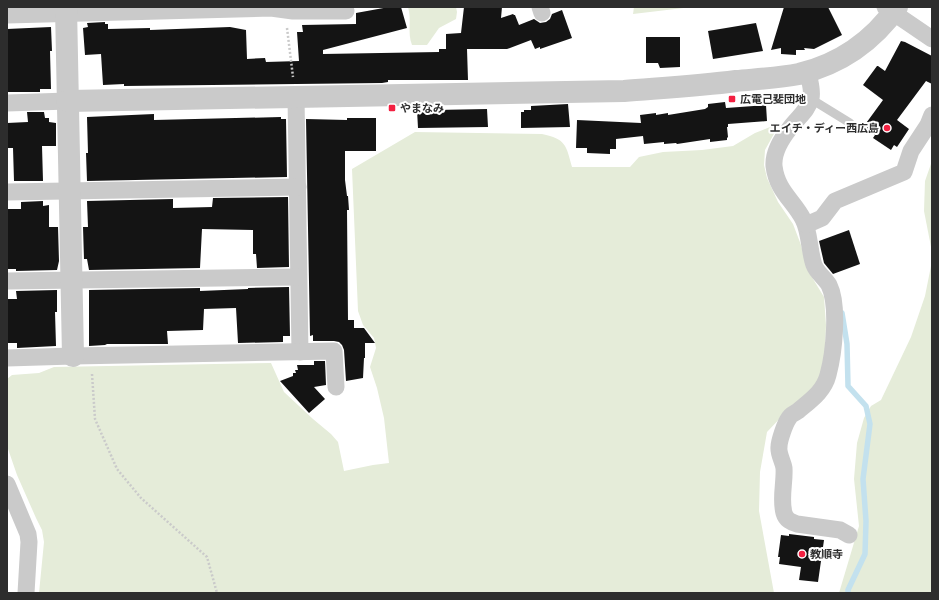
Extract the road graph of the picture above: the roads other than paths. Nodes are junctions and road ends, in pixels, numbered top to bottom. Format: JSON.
{"nodes":[{"id":1,"x":345,"y":7,"type":"edge"},
{"id":2,"x":892,"y":9,"type":"edge"},
{"id":3,"x":67,"y":10,"type":"edge"},
{"id":4,"x":7,"y":14,"type":"edge"},
{"id":5,"x":285,"y":14,"type":"edge"},
{"id":6,"x":932,"y":39,"type":"edge"},
{"id":7,"x":808,"y":72,"type":"junction"},
{"id":8,"x":295,"y":88,"type":"junction"},
{"id":9,"x":811,"y":99,"type":"junction"},
{"id":10,"x":68,"y":101,"type":"junction"},
{"id":11,"x":7,"y":103,"type":"edge"},
{"id":12,"x":932,"y":115,"type":"edge"},
{"id":13,"x":850,"y":123,"type":"dead end"},
{"id":14,"x":298,"y":187,"type":"junction"},
{"id":15,"x":7,"y":192,"type":"edge"},
{"id":16,"x":70,"y":192,"type":"junction"},
{"id":17,"x":806,"y":225,"type":"junction"},
{"id":18,"x":298,"y":277,"type":"junction"},
{"id":19,"x":72,"y":280,"type":"junction"},
{"id":20,"x":7,"y":281,"type":"edge"},
{"id":21,"x":300,"y":352,"type":"junction"},
{"id":22,"x":82,"y":356,"type":"junction"},
{"id":23,"x":7,"y":358,"type":"edge"},
{"id":24,"x":336,"y":387,"type":"dead end"},
{"id":25,"x":7,"y":484,"type":"edge"},
{"id":26,"x":849,"y":535,"type":"dead end"},
{"id":27,"x":26,"y":593,"type":"edge"}],
"edges":[{"from":1,"to":5,"type":"street"},
{"from":2,"to":6,"type":"street"},
{"from":2,"to":7,"type":"street"},
{"from":3,"to":4,"type":"street"},
{"from":3,"to":5,"type":"street"},
{"from":3,"to":10,"type":"street"},
{"from":7,"to":8,"type":"street"},
{"from":7,"to":9,"type":"street"},
{"from":8,"to":10,"type":"street"},
{"from":8,"to":14,"type":"street"},
{"from":9,"to":13,"type":"lane"},
{"from":9,"to":17,"type":"street"},
{"from":10,"to":11,"type":"street"},
{"from":10,"to":16,"type":"street"},
{"from":12,"to":17,"type":"street"},
{"from":14,"to":16,"type":"street"},
{"from":14,"to":18,"type":"street"},
{"from":15,"to":16,"type":"street"},
{"from":16,"to":19,"type":"street"},
{"from":17,"to":26,"type":"street"},
{"from":18,"to":19,"type":"street"},
{"from":18,"to":21,"type":"street"},
{"from":19,"to":20,"type":"street"},
{"from":19,"to":22,"type":"street"},
{"from":21,"to":22,"type":"street"},
{"from":21,"to":24,"type":"street"},
{"from":22,"to":23,"type":"street"},
{"from":25,"to":27,"type":"street"}]}
